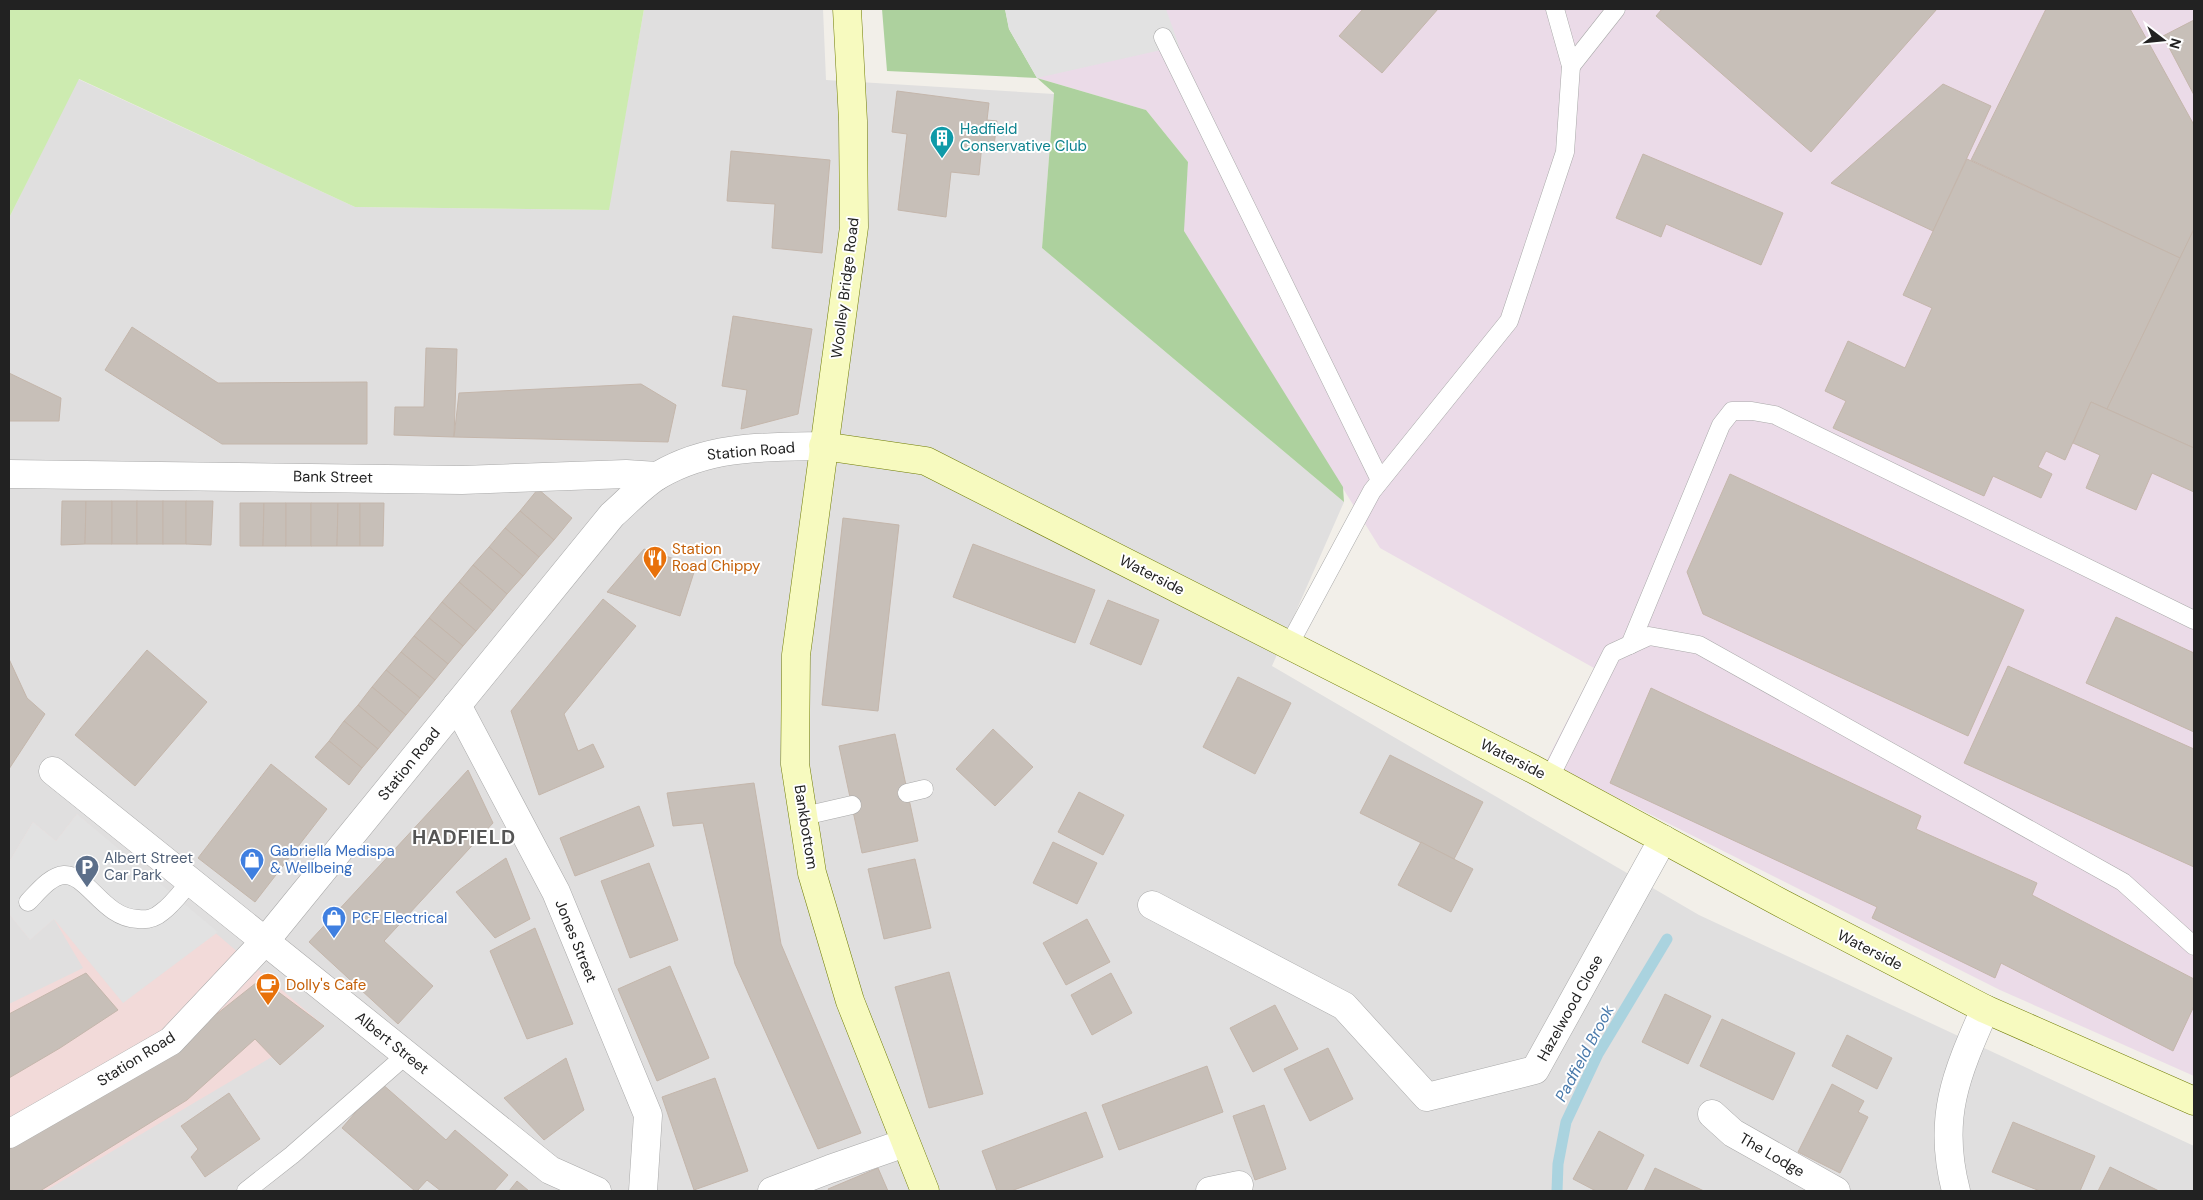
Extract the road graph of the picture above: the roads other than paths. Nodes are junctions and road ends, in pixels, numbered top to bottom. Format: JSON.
{"nodes":[{"id":1,"x":846,"y":9,"type":"edge"},
{"id":2,"x":1555,"y":9,"type":"edge"},
{"id":3,"x":1616,"y":9,"type":"edge"},
{"id":4,"x":1163,"y":38,"type":"dead end"},
{"id":5,"x":1571,"y":66,"type":"junction"},
{"id":6,"x":823,"y":446,"type":"junction"},
{"id":7,"x":9,"y":474,"type":"edge"},
{"id":8,"x":658,"y":476,"type":"junction"},
{"id":9,"x":1380,"y":480,"type":"junction"},
{"id":10,"x":2194,"y":620,"type":"edge"},
{"id":11,"x":1289,"y":645,"type":"junction"},
{"id":12,"x":1630,"y":645,"type":"junction"},
{"id":13,"x":456,"y":705,"type":"junction"},
{"id":14,"x":53,"y":771,"type":"dead end"},
{"id":15,"x":1550,"y":778,"type":"junction"},
{"id":16,"x":852,"y":805,"type":"dead end"},
{"id":17,"x":804,"y":816,"type":"junction"},
{"id":18,"x":1663,"y":839,"type":"junction"},
{"id":19,"x":190,"y":881,"type":"junction"},
{"id":20,"x":28,"y":902,"type":"dead end"},
{"id":21,"x":1152,"y":905,"type":"dead end"},
{"id":22,"x":266,"y":940,"type":"junction"},
{"id":23,"x":2194,"y":946,"type":"edge"},
{"id":24,"x":1985,"y":1009,"type":"junction"},
{"id":25,"x":406,"y":1055,"type":"junction"},
{"id":26,"x":2194,"y":1101,"type":"edge"},
{"id":27,"x":1712,"y":1114,"type":"dead end"},
{"id":28,"x":9,"y":1134,"type":"edge"},
{"id":29,"x":905,"y":1143,"type":"junction"},
{"id":30,"x":1239,"y":1185,"type":"dead end"},
{"id":31,"x":246,"y":1191,"type":"edge"},
{"id":32,"x":597,"y":1191,"type":"edge"},
{"id":33,"x":643,"y":1191,"type":"edge"},
{"id":34,"x":772,"y":1191,"type":"edge"},
{"id":35,"x":925,"y":1191,"type":"edge"},
{"id":36,"x":1210,"y":1191,"type":"edge"},
{"id":37,"x":1836,"y":1191,"type":"edge"},
{"id":38,"x":1956,"y":1191,"type":"edge"}],
"edges":[{"from":1,"to":6,"type":"street","name":"Woolley Bridge Road"},
{"from":2,"to":5,"type":"lane"},
{"from":3,"to":5,"type":"lane"},
{"from":4,"to":9,"type":"lane"},
{"from":5,"to":9,"type":"lane"},
{"from":6,"to":8,"type":"street","name":"Station Road"},
{"from":6,"to":11,"type":"street","name":"Waterside"},
{"from":6,"to":17,"type":"street","name":"Bankbottom"},
{"from":7,"to":8,"type":"street","name":"Bank Street"},
{"from":8,"to":13,"type":"street","name":"Station Road"},
{"from":9,"to":11,"type":"lane"},
{"from":10,"to":12,"type":"lane"},
{"from":11,"to":15,"type":"street","name":"Waterside"},
{"from":12,"to":15,"type":"lane"},
{"from":12,"to":23,"type":"lane"},
{"from":13,"to":22,"type":"street","name":"Station Road"},
{"from":13,"to":33,"type":"street","name":"Jones Street"},
{"from":14,"to":19,"type":"street","name":"Albert Street"},
{"from":15,"to":18,"type":"street","name":"Waterside"},
{"from":16,"to":17,"type":"lane"},
{"from":17,"to":29,"type":"street","name":"Bankbottom"},
{"from":18,"to":21,"type":"street","name":"Hazelwood Close"},
{"from":18,"to":24,"type":"street","name":"Waterside"},
{"from":19,"to":20,"type":"lane"},
{"from":19,"to":22,"type":"street","name":"Albert Street"},
{"from":22,"to":25,"type":"street","name":"Albert Street"},
{"from":22,"to":28,"type":"street","name":"Station Road"},
{"from":24,"to":26,"type":"street","name":"Waterside"},
{"from":24,"to":38,"type":"street"},
{"from":25,"to":31,"type":"lane"},
{"from":25,"to":32,"type":"street","name":"Albert Street"},
{"from":27,"to":37,"type":"street","name":"The Lodge"},
{"from":29,"to":34,"type":"street"},
{"from":29,"to":35,"type":"street","name":"Bankbottom"},
{"from":30,"to":36,"type":"street"}]}
